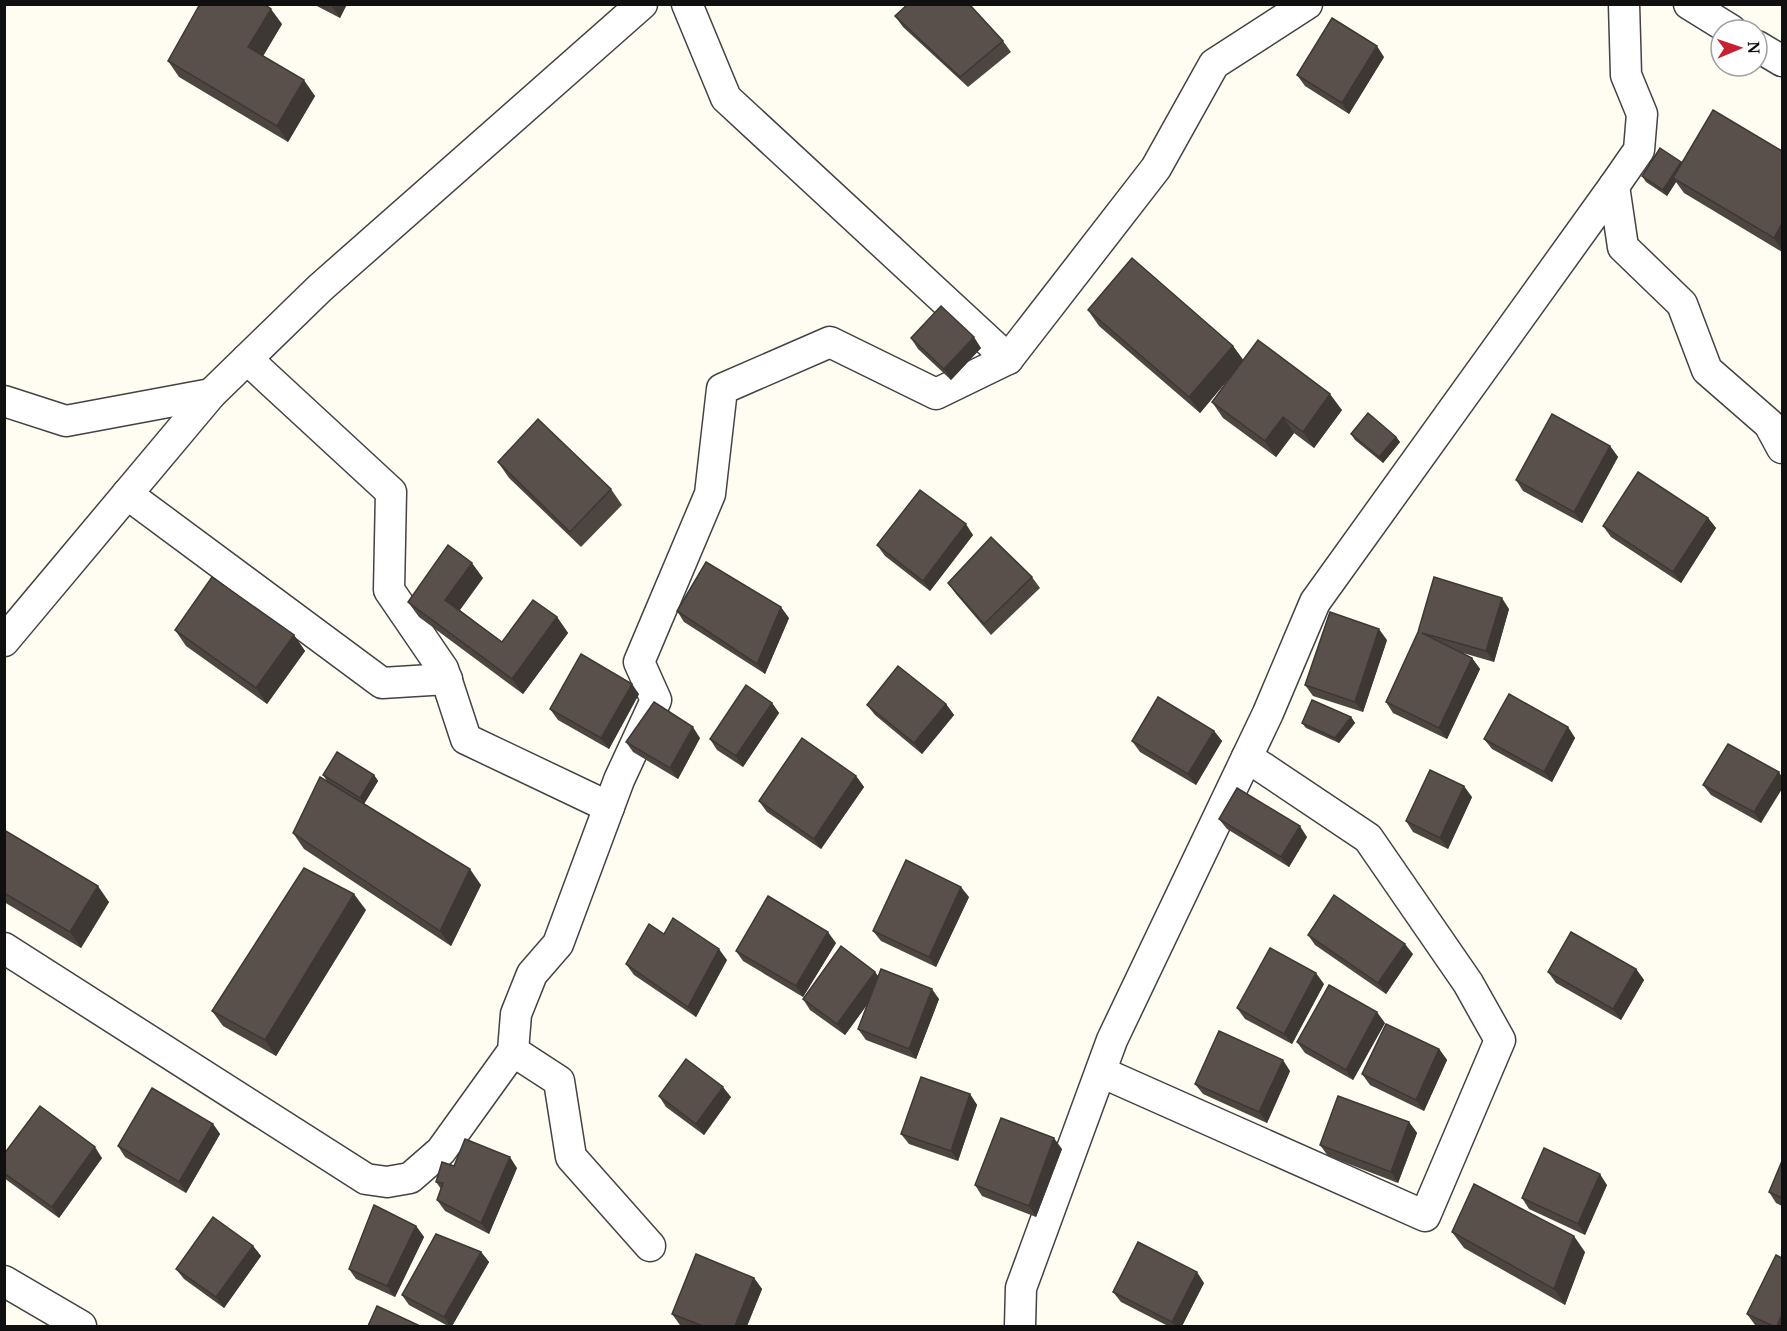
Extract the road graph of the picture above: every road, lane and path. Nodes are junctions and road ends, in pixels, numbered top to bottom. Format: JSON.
{"nodes":[{"id":1,"x":642,"y":4,"type":"edge"},
{"id":2,"x":687,"y":4,"type":"edge"},
{"id":3,"x":1307,"y":4,"type":"edge"},
{"id":4,"x":1624,"y":4,"type":"edge"},
{"id":5,"x":1689,"y":4,"type":"edge"},
{"id":6,"x":1724,"y":18,"type":"edge"},
{"id":7,"x":1769,"y":54,"type":"edge"},
{"id":8,"x":1782,"y":62,"type":"edge"},
{"id":9,"x":1614,"y":186,"type":"junction"},
{"id":10,"x":247,"y":359,"type":"junction"},
{"id":11,"x":1008,"y":359,"type":"junction"},
{"id":12,"x":211,"y":394,"type":"junction"},
{"id":13,"x":4,"y":400,"type":"edge"},
{"id":14,"x":1782,"y":448,"type":"edge"},
{"id":15,"x":128,"y":494,"type":"junction"},
{"id":16,"x":4,"y":641,"type":"edge"},
{"id":17,"x":447,"y":679,"type":"junction"},
{"id":18,"x":1247,"y":757,"type":"junction"},
{"id":19,"x":609,"y":807,"type":"junction"},
{"id":20,"x":4,"y":948,"type":"edge"},
{"id":21,"x":513,"y":1051,"type":"junction"},
{"id":22,"x":1101,"y":1072,"type":"junction"},
{"id":23,"x":650,"y":1246,"type":"dead end"},
{"id":24,"x":4,"y":1281,"type":"edge"},
{"id":25,"x":81,"y":1326,"type":"edge"},
{"id":26,"x":1020,"y":1326,"type":"edge"}],
"edges":[{"from":1,"to":10,"type":"street"},
{"from":2,"to":11,"type":"street"},
{"from":3,"to":11,"type":"street"},
{"from":4,"to":9,"type":"street"},
{"from":5,"to":6,"type":"street"},
{"from":7,"to":8,"type":"street"},
{"from":9,"to":14,"type":"street"},
{"from":9,"to":18,"type":"street"},
{"from":10,"to":12,"type":"street"},
{"from":10,"to":17,"type":"street"},
{"from":11,"to":19,"type":"street"},
{"from":12,"to":13,"type":"street"},
{"from":12,"to":15,"type":"street"},
{"from":15,"to":16,"type":"street"},
{"from":15,"to":17,"type":"street"},
{"from":17,"to":19,"type":"street"},
{"from":18,"to":22,"type":"street"},
{"from":18,"to":22,"type":"street"},
{"from":19,"to":21,"type":"street"},
{"from":20,"to":21,"type":"street"},
{"from":21,"to":23,"type":"street"},
{"from":22,"to":26,"type":"street"},
{"from":24,"to":25,"type":"street"}]}
